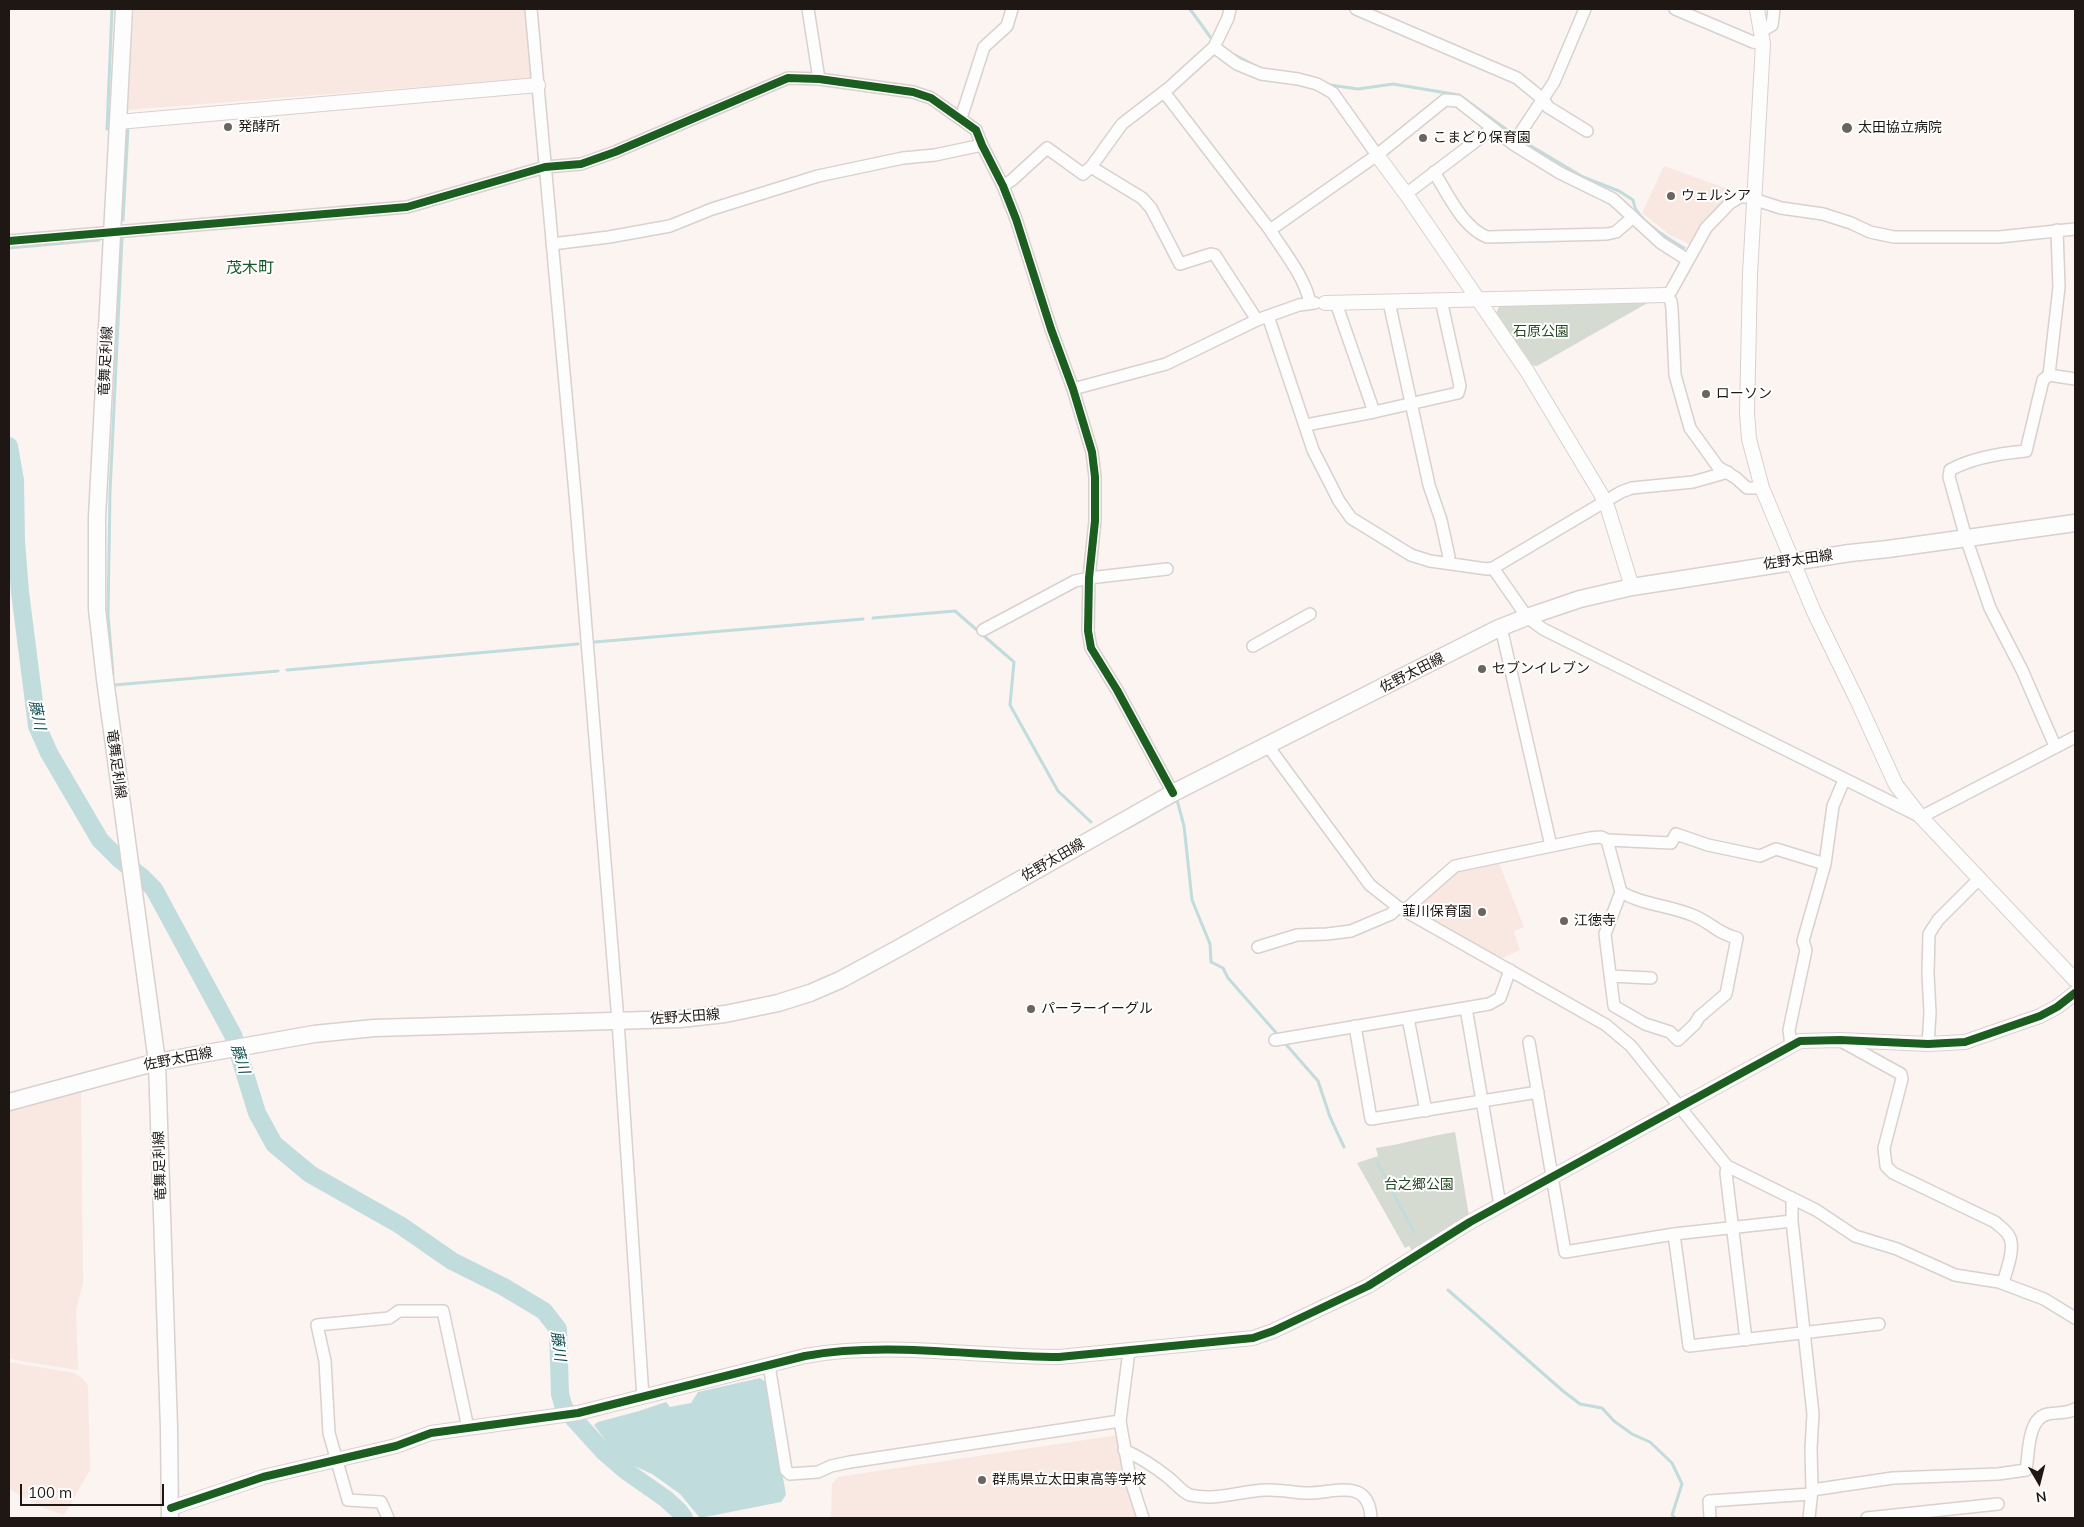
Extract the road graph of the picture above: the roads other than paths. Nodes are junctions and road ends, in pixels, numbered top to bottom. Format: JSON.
{"nodes":[{"id":1,"x":124,"y":9,"type":"edge"},
{"id":2,"x":531,"y":9,"type":"edge"},
{"id":3,"x":808,"y":9,"type":"edge"},
{"id":4,"x":1012,"y":9,"type":"edge"},
{"id":5,"x":1230,"y":9,"type":"edge"},
{"id":6,"x":1356,"y":9,"type":"edge"},
{"id":7,"x":1585,"y":9,"type":"edge"},
{"id":8,"x":1675,"y":9,"type":"edge"},
{"id":9,"x":1757,"y":9,"type":"edge"},
{"id":10,"x":1774,"y":9,"type":"edge"},
{"id":11,"x":1763,"y":38,"type":"junction"},
{"id":12,"x":1214,"y":47,"type":"junction"},
{"id":13,"x":819,"y":79,"type":"junction"},
{"id":14,"x":538,"y":85,"type":"junction"},
{"id":15,"x":1164,"y":92,"type":"junction"},
{"id":16,"x":1544,"y":100,"type":"junction"},
{"id":17,"x":961,"y":118,"type":"junction"},
{"id":18,"x":118,"y":122,"type":"junction"},
{"id":19,"x":1492,"y":128,"type":"junction"},
{"id":20,"x":1587,"y":131,"type":"dead end"},
{"id":21,"x":1513,"y":144,"type":"junction"},
{"id":22,"x":982,"y":145,"type":"junction"},
{"id":23,"x":1377,"y":155,"type":"junction"},
{"id":24,"x":545,"y":168,"type":"junction"},
{"id":25,"x":1091,"y":168,"type":"junction"},
{"id":26,"x":1434,"y":172,"type":"junction"},
{"id":27,"x":1003,"y":186,"type":"junction"},
{"id":28,"x":1406,"y":194,"type":"junction"},
{"id":29,"x":1754,"y":199,"type":"junction"},
{"id":30,"x":1632,"y":218,"type":"junction"},
{"id":31,"x":2075,"y":229,"type":"edge"},
{"id":32,"x":1270,"y":230,"type":"junction"},
{"id":33,"x":2057,"y":230,"type":"junction"},
{"id":34,"x":113,"y":233,"type":"junction"},
{"id":35,"x":9,"y":242,"type":"edge"},
{"id":36,"x":552,"y":244,"type":"junction"},
{"id":37,"x":1688,"y":260,"type":"junction"},
{"id":38,"x":1666,"y":295,"type":"junction"},
{"id":39,"x":1478,"y":299,"type":"junction"},
{"id":40,"x":1441,"y":300,"type":"junction"},
{"id":41,"x":1389,"y":302,"type":"junction"},
{"id":42,"x":1310,"y":303,"type":"junction"},
{"id":43,"x":1331,"y":303,"type":"junction"},
{"id":44,"x":1263,"y":318,"type":"junction"},
{"id":45,"x":2049,"y":375,"type":"junction"},
{"id":46,"x":2075,"y":379,"type":"edge"},
{"id":47,"x":1073,"y":389,"type":"junction"},
{"id":48,"x":1411,"y":404,"type":"junction"},
{"id":49,"x":1374,"y":412,"type":"junction"},
{"id":50,"x":1306,"y":424,"type":"junction"},
{"id":51,"x":1728,"y":472,"type":"junction"},
{"id":52,"x":1762,"y":488,"type":"junction"},
{"id":53,"x":1604,"y":502,"type":"junction"},
{"id":54,"x":2075,"y":523,"type":"edge"},
{"id":55,"x":1966,"y":538,"type":"junction"},
{"id":56,"x":1793,"y":561,"type":"junction"},
{"id":57,"x":1448,"y":563,"type":"junction"},
{"id":58,"x":1493,"y":568,"type":"junction"},
{"id":59,"x":1168,"y":569,"type":"dead end"},
{"id":60,"x":1089,"y":578,"type":"junction"},
{"id":61,"x":1632,"y":587,"type":"junction"},
{"id":62,"x":1310,"y":614,"type":"dead end"},
{"id":63,"x":1527,"y":617,"type":"junction"},
{"id":64,"x":1500,"y":628,"type":"junction"},
{"id":65,"x":984,"y":630,"type":"dead end"},
{"id":66,"x":1253,"y":646,"type":"dead end"},
{"id":67,"x":2075,"y":737,"type":"edge"},
{"id":68,"x":1268,"y":746,"type":"junction"},
{"id":69,"x":2055,"y":746,"type":"junction"},
{"id":70,"x":1844,"y":780,"type":"junction"},
{"id":71,"x":1173,"y":793,"type":"junction"},
{"id":72,"x":1921,"y":817,"type":"junction"},
{"id":73,"x":1607,"y":840,"type":"junction"},
{"id":74,"x":1551,"y":846,"type":"junction"},
{"id":75,"x":1825,"y":864,"type":"junction"},
{"id":76,"x":1980,"y":878,"type":"junction"},
{"id":77,"x":1621,"y":892,"type":"junction"},
{"id":78,"x":1402,"y":909,"type":"junction"},
{"id":79,"x":1258,"y":947,"type":"dead end"},
{"id":80,"x":1510,"y":970,"type":"junction"},
{"id":81,"x":1610,"y":976,"type":"junction"},
{"id":82,"x":1652,"y":978,"type":"dead end"},
{"id":83,"x":2075,"y":980,"type":"edge"},
{"id":84,"x":2075,"y":993,"type":"edge"},
{"id":85,"x":1466,"y":1008,"type":"junction"},
{"id":86,"x":1618,"y":1008,"type":"junction"},
{"id":87,"x":1408,"y":1018,"type":"junction"},
{"id":88,"x":618,"y":1021,"type":"junction"},
{"id":89,"x":1606,"y":1025,"type":"junction"},
{"id":90,"x":1355,"y":1026,"type":"junction"},
{"id":91,"x":1280,"y":1040,"type":"dead end"},
{"id":92,"x":1840,"y":1040,"type":"junction"},
{"id":93,"x":1529,"y":1042,"type":"dead end"},
{"id":94,"x":1928,"y":1044,"type":"junction"},
{"id":95,"x":1791,"y":1045,"type":"junction"},
{"id":96,"x":157,"y":1062,"type":"junction"},
{"id":97,"x":1538,"y":1092,"type":"junction"},
{"id":98,"x":9,"y":1102,"type":"edge"},
{"id":99,"x":1481,"y":1102,"type":"junction"},
{"id":100,"x":1679,"y":1107,"type":"junction"},
{"id":101,"x":1426,"y":1111,"type":"junction"},
{"id":102,"x":1727,"y":1166,"type":"junction"},
{"id":103,"x":1552,"y":1177,"type":"junction"},
{"id":104,"x":1792,"y":1198,"type":"junction"},
{"id":105,"x":1500,"y":1205,"type":"junction"},
{"id":106,"x":1792,"y":1221,"type":"junction"},
{"id":107,"x":1733,"y":1228,"type":"junction"},
{"id":108,"x":1674,"y":1234,"type":"junction"},
{"id":109,"x":2003,"y":1284,"type":"junction"},
{"id":110,"x":2075,"y":1318,"type":"edge"},
{"id":111,"x":1879,"y":1324,"type":"dead end"},
{"id":112,"x":1804,"y":1333,"type":"junction"},
{"id":113,"x":1746,"y":1340,"type":"junction"},
{"id":114,"x":1129,"y":1351,"type":"junction"},
{"id":115,"x":769,"y":1365,"type":"junction"},
{"id":116,"x":643,"y":1397,"type":"junction"},
{"id":117,"x":2075,"y":1409,"type":"edge"},
{"id":118,"x":1120,"y":1421,"type":"junction"},
{"id":119,"x":468,"y":1428,"type":"junction"},
{"id":120,"x":1124,"y":1450,"type":"junction"},
{"id":121,"x":336,"y":1461,"type":"junction"},
{"id":122,"x":1812,"y":1492,"type":"junction"},
{"id":123,"x":1998,"y":1504,"type":"dead end"},
{"id":124,"x":168,"y":1515,"type":"edge"},
{"id":125,"x":388,"y":1518,"type":"edge"},
{"id":126,"x":1143,"y":1518,"type":"edge"},
{"id":127,"x":1371,"y":1518,"type":"edge"},
{"id":128,"x":1710,"y":1518,"type":"edge"},
{"id":129,"x":1808,"y":1518,"type":"edge"},
{"id":130,"x":1867,"y":1518,"type":"edge"}],
"edges":[{"from":1,"to":18,"type":"main road","name":"竜舞足利線"},
{"from":2,"to":14,"type":"street"},
{"from":3,"to":13,"type":"street"},
{"from":4,"to":17,"type":"street"},
{"from":5,"to":12,"type":"street"},
{"from":6,"to":16,"type":"street"},
{"from":7,"to":16,"type":"street"},
{"from":8,"to":11,"type":"street"},
{"from":9,"to":11,"type":"street"},
{"from":10,"to":11,"type":"street"},
{"from":11,"to":29,"type":"street"},
{"from":12,"to":15,"type":"street"},
{"from":12,"to":23,"type":"street"},
{"from":13,"to":17,"type":"street"},
{"from":13,"to":24,"type":"street"},
{"from":14,"to":18,"type":"street"},
{"from":14,"to":24,"type":"street"},
{"from":15,"to":25,"type":"street"},
{"from":15,"to":32,"type":"street"},
{"from":16,"to":20,"type":"street"},
{"from":16,"to":21,"type":"street"},
{"from":17,"to":22,"type":"street"},
{"from":18,"to":34,"type":"main road","name":"竜舞足利線"},
{"from":19,"to":21,"type":"street"},
{"from":19,"to":23,"type":"street"},
{"from":19,"to":26,"type":"street"},
{"from":21,"to":30,"type":"street"},
{"from":22,"to":27,"type":"street"},
{"from":22,"to":36,"type":"street"},
{"from":23,"to":28,"type":"street"},
{"from":23,"to":32,"type":"street"},
{"from":24,"to":34,"type":"street"},
{"from":24,"to":36,"type":"street"},
{"from":25,"to":27,"type":"street"},
{"from":25,"to":44,"type":"street"},
{"from":26,"to":28,"type":"street"},
{"from":26,"to":30,"type":"street"},
{"from":27,"to":47,"type":"street"},
{"from":28,"to":39,"type":"street"},
{"from":29,"to":33,"type":"street"},
{"from":29,"to":37,"type":"street"},
{"from":29,"to":52,"type":"street"},
{"from":30,"to":37,"type":"street"},
{"from":31,"to":33,"type":"street"},
{"from":32,"to":42,"type":"street"},
{"from":33,"to":45,"type":"street"},
{"from":34,"to":35,"type":"street"},
{"from":34,"to":96,"type":"main road","name":"竜舞足利線"},
{"from":36,"to":88,"type":"street"},
{"from":37,"to":38,"type":"street"},
{"from":38,"to":39,"type":"street"},
{"from":38,"to":51,"type":"street"},
{"from":39,"to":40,"type":"street"},
{"from":39,"to":53,"type":"street"},
{"from":40,"to":41,"type":"street"},
{"from":40,"to":48,"type":"street"},
{"from":41,"to":43,"type":"street"},
{"from":41,"to":48,"type":"street"},
{"from":42,"to":43,"type":"street"},
{"from":42,"to":44,"type":"street"},
{"from":43,"to":49,"type":"street"},
{"from":44,"to":47,"type":"street"},
{"from":44,"to":50,"type":"street"},
{"from":45,"to":46,"type":"street"},
{"from":45,"to":55,"type":"street"},
{"from":47,"to":60,"type":"street"},
{"from":48,"to":49,"type":"street"},
{"from":48,"to":57,"type":"street"},
{"from":49,"to":50,"type":"street"},
{"from":50,"to":57,"type":"street"},
{"from":51,"to":52,"type":"street"},
{"from":51,"to":53,"type":"street"},
{"from":52,"to":56,"type":"street"},
{"from":53,"to":58,"type":"street"},
{"from":53,"to":61,"type":"street"},
{"from":54,"to":55,"type":"main road","name":"佐野太田線"},
{"from":55,"to":56,"type":"main road","name":"佐野太田線"},
{"from":55,"to":69,"type":"street"},
{"from":56,"to":61,"type":"main road","name":"佐野太田線"},
{"from":56,"to":72,"type":"street"},
{"from":57,"to":58,"type":"street"},
{"from":58,"to":63,"type":"street"},
{"from":59,"to":60,"type":"street"},
{"from":60,"to":65,"type":"street"},
{"from":60,"to":71,"type":"street"},
{"from":61,"to":63,"type":"main road","name":"佐野太田線"},
{"from":62,"to":66,"type":"street"},
{"from":63,"to":64,"type":"main road","name":"佐野太田線"},
{"from":63,"to":70,"type":"street"},
{"from":64,"to":68,"type":"main road","name":"佐野太田線"},
{"from":64,"to":74,"type":"street"},
{"from":67,"to":69,"type":"street"},
{"from":68,"to":71,"type":"main road","name":"佐野太田線"},
{"from":68,"to":78,"type":"street"},
{"from":69,"to":72,"type":"street"},
{"from":70,"to":72,"type":"street"},
{"from":70,"to":75,"type":"street"},
{"from":71,"to":88,"type":"main road","name":"佐野太田線"},
{"from":72,"to":76,"type":"street"},
{"from":73,"to":74,"type":"street"},
{"from":73,"to":75,"type":"street"},
{"from":73,"to":77,"type":"street"},
{"from":74,"to":78,"type":"street"},
{"from":75,"to":95,"type":"street"},
{"from":76,"to":83,"type":"street"},
{"from":76,"to":94,"type":"street"},
{"from":77,"to":81,"type":"street"},
{"from":77,"to":86,"type":"street"},
{"from":78,"to":79,"type":"street"},
{"from":78,"to":80,"type":"street"},
{"from":80,"to":85,"type":"street"},
{"from":80,"to":89,"type":"street"},
{"from":81,"to":82,"type":"street"},
{"from":81,"to":86,"type":"street"},
{"from":84,"to":94,"type":"street"},
{"from":85,"to":87,"type":"street"},
{"from":85,"to":99,"type":"street"},
{"from":86,"to":89,"type":"street"},
{"from":87,"to":90,"type":"street"},
{"from":87,"to":101,"type":"street"},
{"from":88,"to":96,"type":"main road","name":"佐野太田線"},
{"from":88,"to":116,"type":"street"},
{"from":89,"to":100,"type":"street"},
{"from":90,"to":91,"type":"street"},
{"from":90,"to":101,"type":"street"},
{"from":92,"to":94,"type":"street"},
{"from":92,"to":95,"type":"street"},
{"from":92,"to":109,"type":"street"},
{"from":93,"to":97,"type":"street"},
{"from":95,"to":100,"type":"street"},
{"from":96,"to":98,"type":"main road","name":"佐野太田線"},
{"from":96,"to":124,"type":"main road","name":"竜舞足利線"},
{"from":97,"to":99,"type":"street"},
{"from":97,"to":103,"type":"street"},
{"from":99,"to":101,"type":"street"},
{"from":99,"to":105,"type":"street"},
{"from":100,"to":102,"type":"street"},
{"from":100,"to":103,"type":"street"},
{"from":102,"to":104,"type":"street"},
{"from":102,"to":107,"type":"street"},
{"from":103,"to":105,"type":"street"},
{"from":103,"to":108,"type":"street"},
{"from":104,"to":106,"type":"street"},
{"from":104,"to":109,"type":"street"},
{"from":105,"to":114,"type":"street"},
{"from":106,"to":107,"type":"street"},
{"from":106,"to":112,"type":"street"},
{"from":107,"to":108,"type":"street"},
{"from":107,"to":113,"type":"street"},
{"from":108,"to":113,"type":"street"},
{"from":109,"to":110,"type":"street"},
{"from":111,"to":112,"type":"street"},
{"from":112,"to":113,"type":"street"},
{"from":112,"to":122,"type":"street"},
{"from":114,"to":115,"type":"street"},
{"from":114,"to":118,"type":"street"},
{"from":115,"to":116,"type":"street"},
{"from":115,"to":118,"type":"street"},
{"from":116,"to":119,"type":"street"},
{"from":117,"to":122,"type":"street"},
{"from":118,"to":120,"type":"street"},
{"from":119,"to":121,"type":"street"},
{"from":119,"to":121,"type":"street"},
{"from":120,"to":126,"type":"street"},
{"from":120,"to":127,"type":"street"},
{"from":121,"to":124,"type":"street"},
{"from":121,"to":125,"type":"street"},
{"from":122,"to":128,"type":"street"},
{"from":122,"to":129,"type":"street"},
{"from":123,"to":130,"type":"street"}]}
